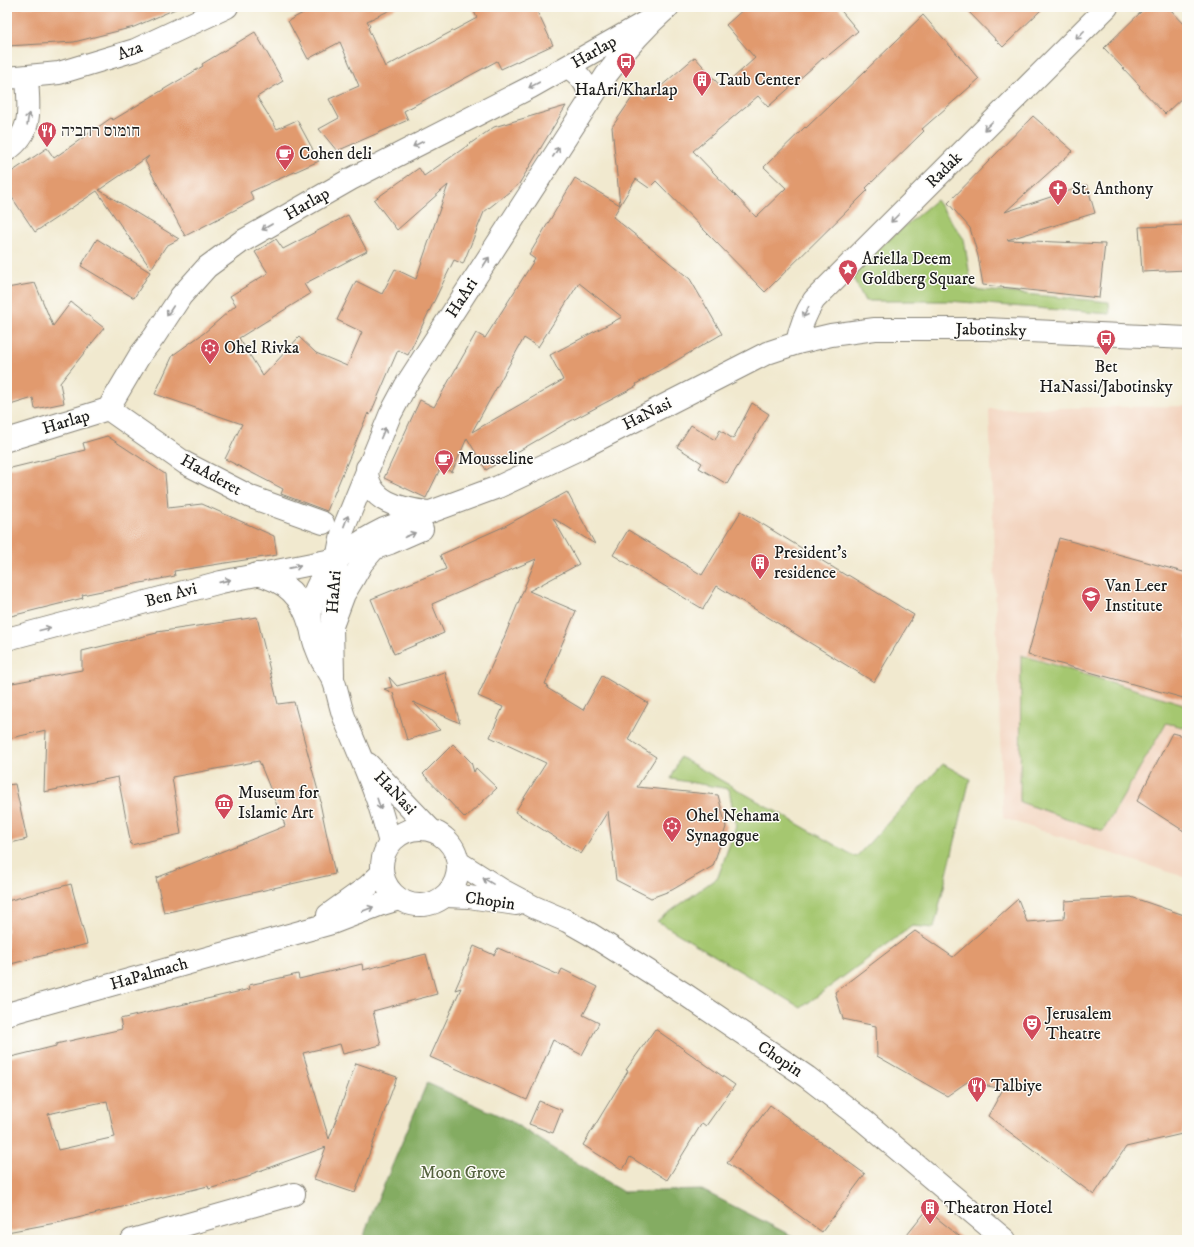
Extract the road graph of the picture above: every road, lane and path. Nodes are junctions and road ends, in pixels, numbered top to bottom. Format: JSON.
{"nodes":[{"id":1,"x":227,"y":7,"type":"edge"},
{"id":2,"x":1108,"y":7,"type":"edge"},
{"id":3,"x":663,"y":11,"type":"edge"},
{"id":4,"x":568,"y":67,"type":"junction"},
{"id":5,"x":17,"y":77,"type":"edge"},
{"id":6,"x":590,"y":98,"type":"junction"},
{"id":7,"x":7,"y":150,"type":"edge"},
{"id":8,"x":1187,"y":338,"type":"edge"},
{"id":9,"x":797,"y":343,"type":"junction"},
{"id":10,"x":108,"y":409,"type":"junction"},
{"id":11,"x":7,"y":440,"type":"edge"},
{"id":12,"x":367,"y":468,"type":"junction"},
{"id":13,"x":498,"y":487,"type":"junction"},
{"id":14,"x":428,"y":512,"type":"junction"},
{"id":15,"x":323,"y":523,"type":"dead end"},
{"id":16,"x":374,"y":549,"type":"junction"},
{"id":17,"x":337,"y":559,"type":"junction"},
{"id":18,"x":257,"y":574,"type":"junction"},
{"id":19,"x":311,"y":626,"type":"junction"},
{"id":20,"x":332,"y":626,"type":"junction"},
{"id":21,"x":7,"y":639,"type":"edge"},
{"id":22,"x":333,"y":680,"type":"junction"},
{"id":23,"x":360,"y":755,"type":"junction"},
{"id":24,"x":431,"y":830,"type":"junction"},
{"id":25,"x":390,"y":843,"type":"junction"},
{"id":26,"x":458,"y":862,"type":"junction"},
{"id":27,"x":382,"y":873,"type":"junction"},
{"id":28,"x":446,"y":896,"type":"junction"},
{"id":29,"x":399,"y":899,"type":"junction"},
{"id":30,"x":534,"y":907,"type":"junction"},
{"id":31,"x":291,"y":934,"type":"junction"},
{"id":32,"x":7,"y":1014,"type":"edge"},
{"id":33,"x":294,"y":1194,"type":"dead end"},
{"id":34,"x":132,"y":1240,"type":"edge"},
{"id":35,"x":1005,"y":1240,"type":"edge"}],
"edges":[{"from":1,"to":5,"type":"street","name":"Aza"},
{"from":2,"to":9,"type":"street","name":"Radak","one_way":true},
{"from":3,"to":4,"type":"street","name":"Harlap"},
{"from":3,"to":6,"type":"street","name":"HaAri"},
{"from":4,"to":6,"type":"street"},
{"from":4,"to":10,"type":"street","name":"Harlap","one_way":true},
{"from":7,"to":5,"type":"street","one_way":true},
{"from":12,"to":6,"type":"street","name":"HaAri","one_way":true},
{"from":8,"to":9,"type":"street","name":"Jabotinsky"},
{"from":9,"to":13,"type":"street","name":"HaNasi"},
{"from":10,"to":11,"type":"street","name":"Harlap"},
{"from":10,"to":15,"type":"street","name":"HaAderet"},
{"from":12,"to":14,"type":"street"},
{"from":17,"to":12,"type":"street","name":"HaAri","one_way":true},
{"from":13,"to":14,"type":"street","name":"HaNasi"},
{"from":16,"to":13,"type":"street","name":"HaNasi","one_way":true},
{"from":14,"to":17,"type":"street","name":"HaNasi"},
{"from":16,"to":17,"type":"street","name":"HaNasi"},
{"from":16,"to":20,"type":"street","name":"HaNasi"},
{"from":18,"to":17,"type":"street","name":"Ben Avi","one_way":true},
{"from":17,"to":19,"type":"street","name":"HaNasi"},
{"from":17,"to":20,"type":"street","name":"HaAri"},
{"from":18,"to":19,"type":"street"},
{"from":21,"to":18,"type":"street","name":"Ben Avi","one_way":true},
{"from":19,"to":22,"type":"street","name":"HaNasi"},
{"from":20,"to":22,"type":"street","name":"HaNasi"},
{"from":22,"to":23,"type":"street","name":"HaNasi"},
{"from":23,"to":24,"type":"street","name":"HaNasi"},
{"from":23,"to":25,"type":"street","name":"HaNasi","one_way":true},
{"from":24,"to":25,"type":"street"},
{"from":24,"to":26,"type":"street"},
{"from":25,"to":27,"type":"street"},
{"from":26,"to":28,"type":"street"},
{"from":30,"to":26,"type":"street","name":"Chopin","one_way":true},
{"from":27,"to":29,"type":"street"},
{"from":27,"to":31,"type":"street","name":"HaPalmach"},
{"from":28,"to":29,"type":"street"},
{"from":28,"to":30,"type":"street","name":"Chopin"},
{"from":31,"to":29,"type":"street","name":"HaPalmach","one_way":true},
{"from":30,"to":35,"type":"street","name":"Chopin"},
{"from":31,"to":32,"type":"street","name":"HaPalmach"},
{"from":33,"to":34,"type":"street"}]}
